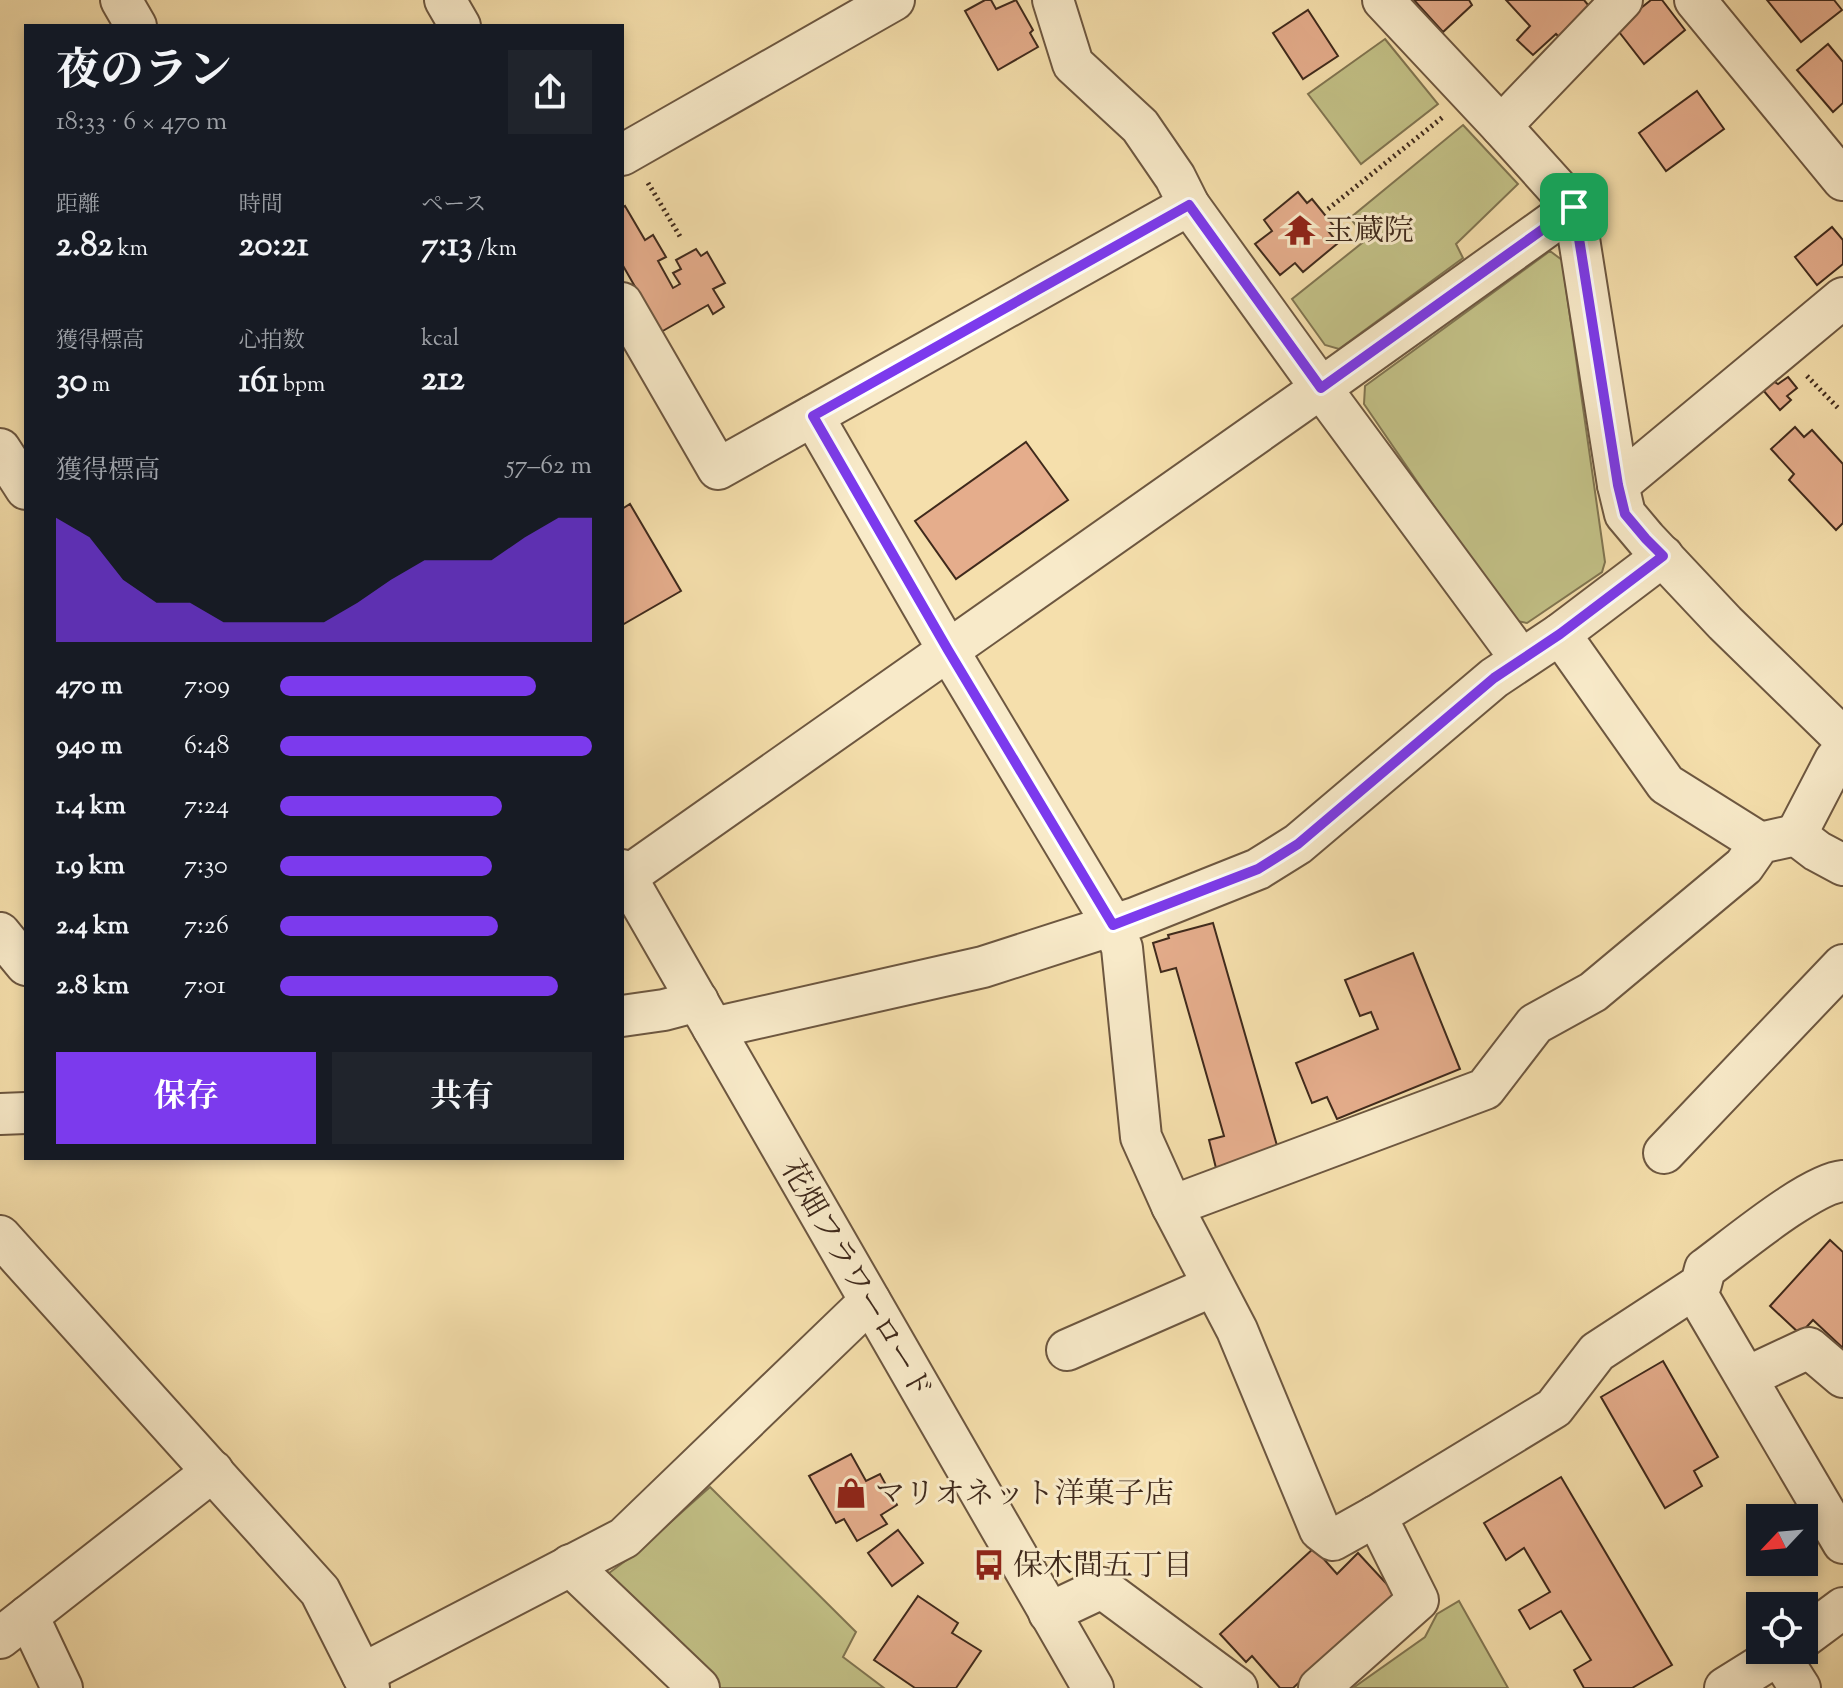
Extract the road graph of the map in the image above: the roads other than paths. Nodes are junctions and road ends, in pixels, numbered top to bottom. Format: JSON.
{"nodes":[{"id":1,"x":121,"y":0,"type":"edge"},
{"id":2,"x":445,"y":0,"type":"edge"},
{"id":3,"x":894,"y":0,"type":"edge"},
{"id":4,"x":1053,"y":0,"type":"edge"},
{"id":5,"x":1383,"y":0,"type":"edge"},
{"id":6,"x":1622,"y":0,"type":"edge"},
{"id":7,"x":1695,"y":0,"type":"edge"},
{"id":8,"x":135,"y":24,"type":"edge"},
{"id":9,"x":459,"y":24,"type":"edge"},
{"id":10,"x":1501,"y":126,"type":"junction"},
{"id":11,"x":625,"y":153,"type":"edge"},
{"id":12,"x":1843,"y":180,"type":"edge"},
{"id":13,"x":1189,"y":205,"type":"junction"},
{"id":14,"x":1574,"y":207,"type":"junction"},
{"id":15,"x":1843,"y":298,"type":"edge"},
{"id":16,"x":624,"y":306,"type":"edge"},
{"id":17,"x":1321,"y":388,"type":"junction"},
{"id":18,"x":813,"y":416,"type":"junction"},
{"id":19,"x":1618,"y":485,"type":"junction"},
{"id":20,"x":1663,"y":556,"type":"junction"},
{"id":21,"x":1560,"y":634,"type":"junction"},
{"id":22,"x":948,"y":650,"type":"junction"},
{"id":23,"x":1521,"y":659,"type":"junction"},
{"id":24,"x":1843,"y":738,"type":"edge"},
{"id":25,"x":1843,"y":751,"type":"edge"},
{"id":26,"x":1778,"y":839,"type":"junction"},
{"id":27,"x":1843,"y":865,"type":"edge"},
{"id":28,"x":624,"y":873,"type":"edge"},
{"id":29,"x":1113,"y":925,"type":"junction"},
{"id":30,"x":0,"y":933,"type":"edge"},
{"id":31,"x":24,"y":963,"type":"edge"},
{"id":32,"x":1843,"y":965,"type":"edge"},
{"id":33,"x":705,"y":1015,"type":"junction"},
{"id":34,"x":624,"y":1016,"type":"edge"},
{"id":35,"x":24,"y":1113,"type":"edge"},
{"id":36,"x":0,"y":1114,"type":"edge"},
{"id":37,"x":1664,"y":1153,"type":"dead end"},
{"id":38,"x":1843,"y":1181,"type":"edge"},
{"id":39,"x":1172,"y":1206,"type":"junction"},
{"id":40,"x":0,"y":1236,"type":"edge"},
{"id":41,"x":1213,"y":1286,"type":"junction"},
{"id":42,"x":1694,"y":1289,"type":"junction"},
{"id":43,"x":870,"y":1301,"type":"junction"},
{"id":44,"x":1067,"y":1350,"type":"dead end"},
{"id":45,"x":1747,"y":1377,"type":"junction"},
{"id":46,"x":1843,"y":1377,"type":"edge"},
{"id":47,"x":213,"y":1471,"type":"junction"},
{"id":48,"x":1376,"y":1516,"type":"junction"},
{"id":49,"x":1843,"y":1543,"type":"edge"},
{"id":50,"x":570,"y":1565,"type":"junction"},
{"id":51,"x":1843,"y":1608,"type":"edge"},
{"id":52,"x":1049,"y":1613,"type":"junction"},
{"id":53,"x":1818,"y":1626,"type":"edge"},
{"id":54,"x":14,"y":1627,"type":"edge"},
{"id":55,"x":1763,"y":1664,"type":"edge"},
{"id":56,"x":1794,"y":1664,"type":"edge"},
{"id":57,"x":366,"y":1681,"type":"edge"},
{"id":58,"x":62,"y":1688,"type":"edge"},
{"id":59,"x":699,"y":1688,"type":"edge"},
{"id":60,"x":1093,"y":1688,"type":"edge"},
{"id":61,"x":1237,"y":1688,"type":"edge"},
{"id":62,"x":1319,"y":1688,"type":"edge"},
{"id":63,"x":1725,"y":1688,"type":"edge"},
{"id":64,"x":1800,"y":1688,"type":"edge"}],
"edges":[{"from":1,"to":8,"type":"street"},
{"from":2,"to":9,"type":"street"},
{"from":3,"to":11,"type":"street"},
{"from":4,"to":13,"type":"street"},
{"from":5,"to":10,"type":"street"},
{"from":6,"to":10,"type":"street"},
{"from":7,"to":12,"type":"street"},
{"from":10,"to":14,"type":"street"},
{"from":13,"to":17,"type":"street"},
{"from":13,"to":18,"type":"street"},
{"from":14,"to":17,"type":"street"},
{"from":14,"to":19,"type":"street"},
{"from":15,"to":19,"type":"street"},
{"from":16,"to":18,"type":"street"},
{"from":17,"to":22,"type":"street"},
{"from":17,"to":23,"type":"street"},
{"from":18,"to":22,"type":"street"},
{"from":19,"to":20,"type":"street"},
{"from":20,"to":21,"type":"street"},
{"from":20,"to":24,"type":"street"},
{"from":21,"to":23,"type":"street"},
{"from":21,"to":26,"type":"street"},
{"from":22,"to":28,"type":"street"},
{"from":22,"to":29,"type":"street"},
{"from":23,"to":29,"type":"street"},
{"from":25,"to":26,"type":"street"},
{"from":26,"to":27,"type":"street"},
{"from":26,"to":39,"type":"street"},
{"from":28,"to":33,"type":"street","name":"花畑フラワーロード"},
{"from":29,"to":33,"type":"street"},
{"from":29,"to":39,"type":"street"},
{"from":30,"to":31,"type":"street"},
{"from":32,"to":37,"type":"street"},
{"from":33,"to":34,"type":"street"},
{"from":33,"to":43,"type":"street","name":"花畑フラワーロード"},
{"from":35,"to":36,"type":"street"},
{"from":38,"to":42,"type":"street"},
{"from":39,"to":41,"type":"street"},
{"from":40,"to":47,"type":"street"},
{"from":41,"to":44,"type":"street"},
{"from":41,"to":48,"type":"street"},
{"from":42,"to":45,"type":"street"},
{"from":42,"to":48,"type":"street"},
{"from":43,"to":50,"type":"street"},
{"from":43,"to":52,"type":"street","name":"花畑フラワーロード"},
{"from":45,"to":46,"type":"street"},
{"from":45,"to":49,"type":"street"},
{"from":47,"to":54,"type":"street"},
{"from":47,"to":57,"type":"street"},
{"from":48,"to":62,"type":"street"},
{"from":50,"to":57,"type":"street"},
{"from":50,"to":59,"type":"street"},
{"from":51,"to":53,"type":"street"},
{"from":52,"to":60,"type":"street","name":"花畑フラワーロード"},
{"from":52,"to":61,"type":"street"},
{"from":54,"to":58,"type":"street"},
{"from":55,"to":63,"type":"street"},
{"from":56,"to":64,"type":"street"}]}
